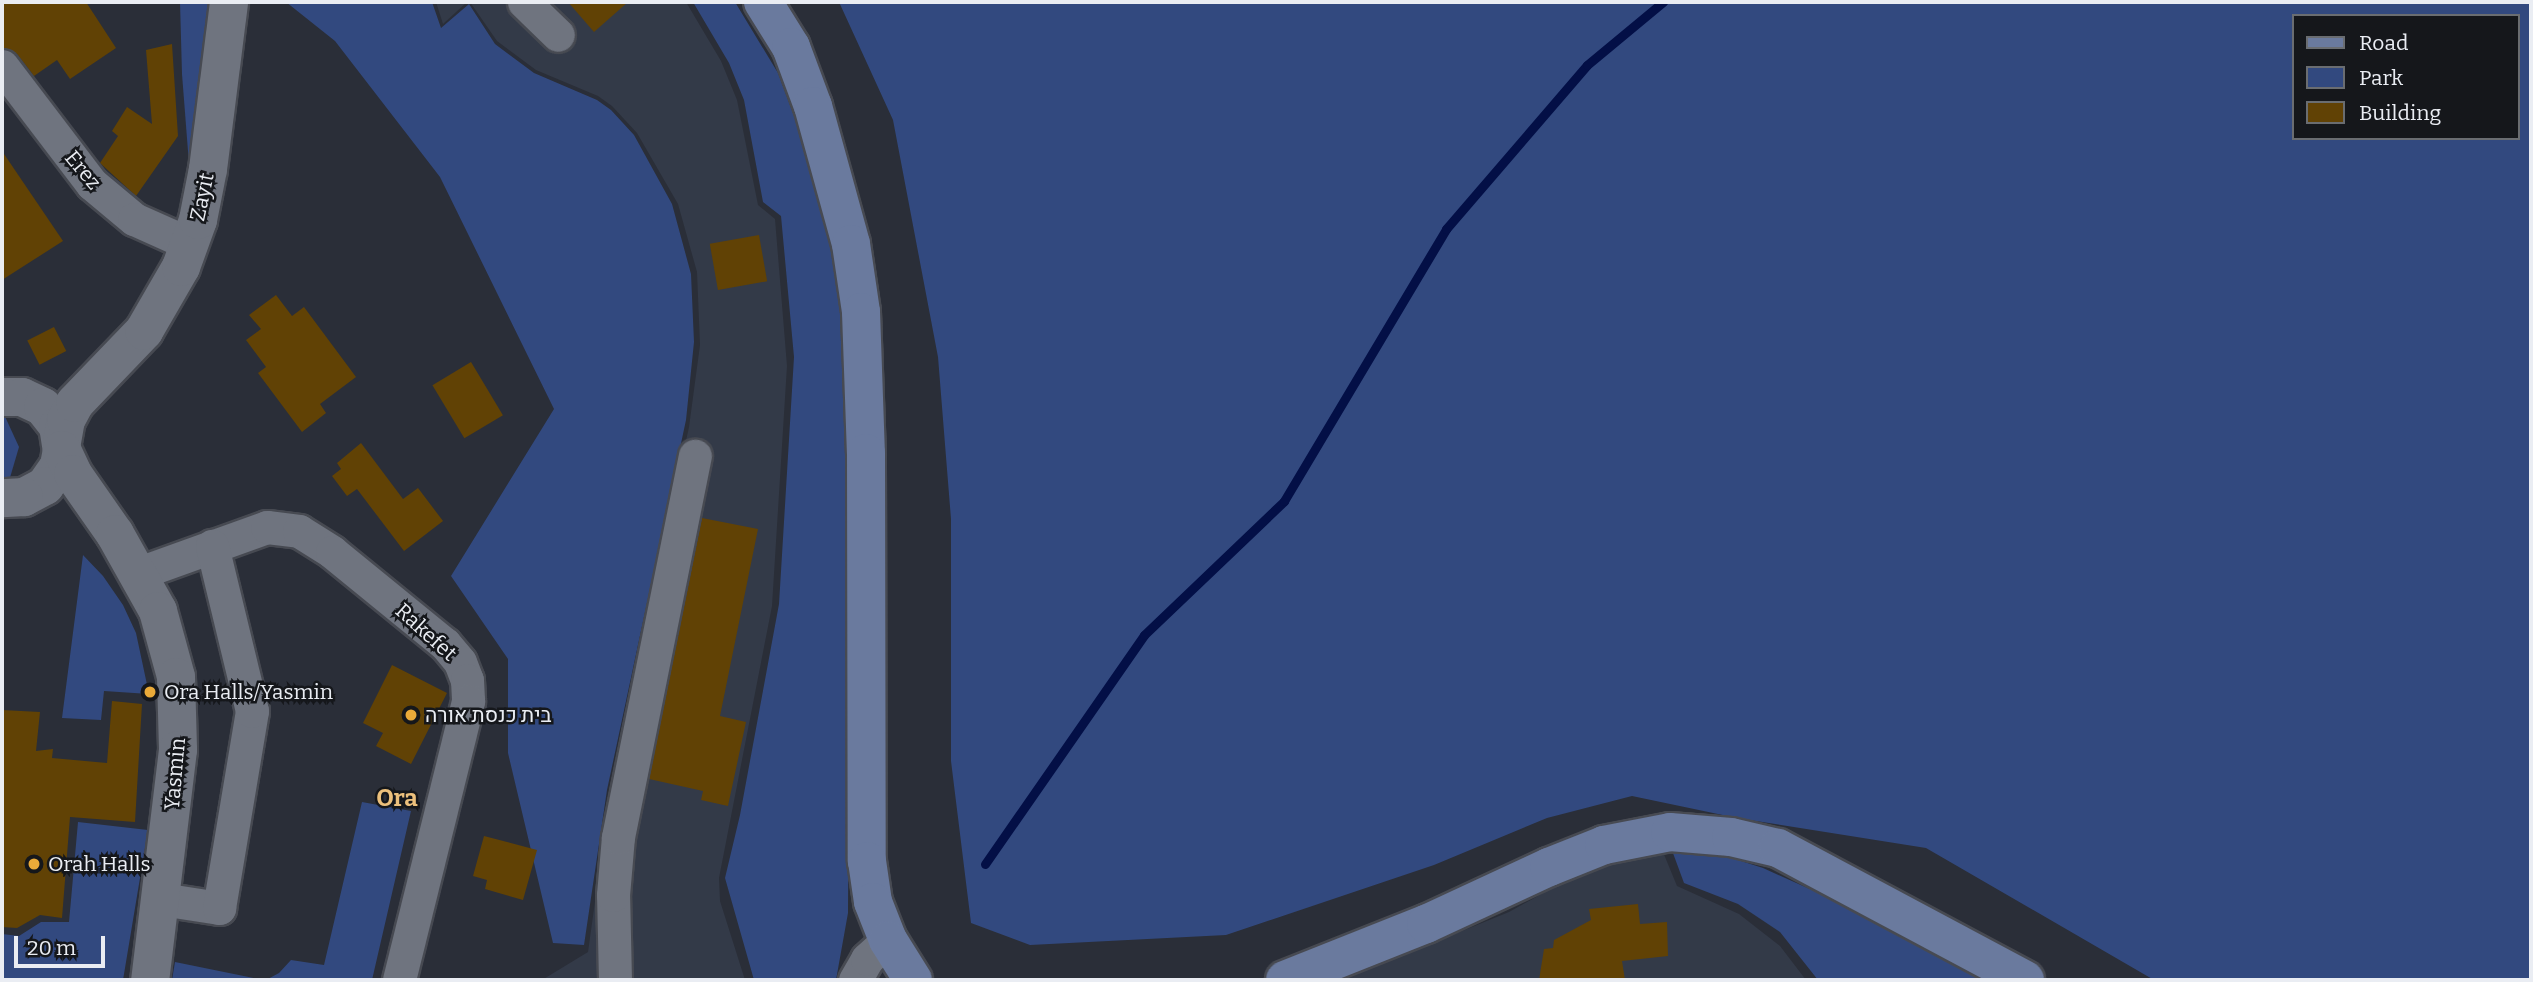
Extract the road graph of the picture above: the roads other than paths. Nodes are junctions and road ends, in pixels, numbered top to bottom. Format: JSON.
{"nodes":[{"id":1,"x":229,"y":2,"type":"edge"},
{"id":2,"x":524,"y":2,"type":"edge"},
{"id":3,"x":763,"y":2,"type":"edge"},
{"id":4,"x":558,"y":35,"type":"dead end"},
{"id":5,"x":2,"y":66,"type":"edge"},
{"id":6,"x":190,"y":244,"type":"junction"},
{"id":7,"x":110,"y":367,"type":"junction"},
{"id":8,"x":10,"y":395,"type":"edge"},
{"id":9,"x":62,"y":446,"type":"junction"},
{"id":10,"x":695,"y":456,"type":"dead end"},
{"id":11,"x":17,"y":497,"type":"edge"},
{"id":12,"x":212,"y":546,"type":"junction"},
{"id":13,"x":139,"y":573,"type":"junction"},
{"id":14,"x":161,"y":899,"type":"junction"},
{"id":15,"x":888,"y":940,"type":"junction"},
{"id":16,"x":150,"y":980,"type":"edge"},
{"id":17,"x":399,"y":980,"type":"edge"},
{"id":18,"x":615,"y":980,"type":"edge"},
{"id":19,"x":855,"y":980,"type":"edge"},
{"id":20,"x":913,"y":980,"type":"edge"},
{"id":21,"x":1285,"y":980,"type":"edge"},
{"id":22,"x":2025,"y":980,"type":"edge"}],
"edges":[{"from":1,"to":6,"type":"street","name":"Zayit"},
{"from":2,"to":4,"type":"street"},
{"from":3,"to":15,"type":"main road"},
{"from":5,"to":6,"type":"street","name":"Erez"},
{"from":6,"to":7,"type":"street","name":"Zayit"},
{"from":7,"to":8,"type":"street","name":"Zayit"},
{"from":7,"to":9,"type":"street","name":"Zayit"},
{"from":8,"to":9,"type":"street","name":"Yasmin"},
{"from":9,"to":11,"type":"street","name":"Zayit"},
{"from":9,"to":13,"type":"street","name":"Yasmin"},
{"from":10,"to":18,"type":"street"},
{"from":11,"to":13,"type":"street","name":"Yasmin"},
{"from":12,"to":13,"type":"street","name":"Rakefet"},
{"from":12,"to":14,"type":"street"},
{"from":12,"to":17,"type":"street","name":"Rakefet"},
{"from":13,"to":14,"type":"street","name":"Yasmin"},
{"from":14,"to":16,"type":"street","name":"Yasmin"},
{"from":15,"to":19,"type":"street"},
{"from":15,"to":20,"type":"main road"},
{"from":21,"to":22,"type":"main road"}]}
